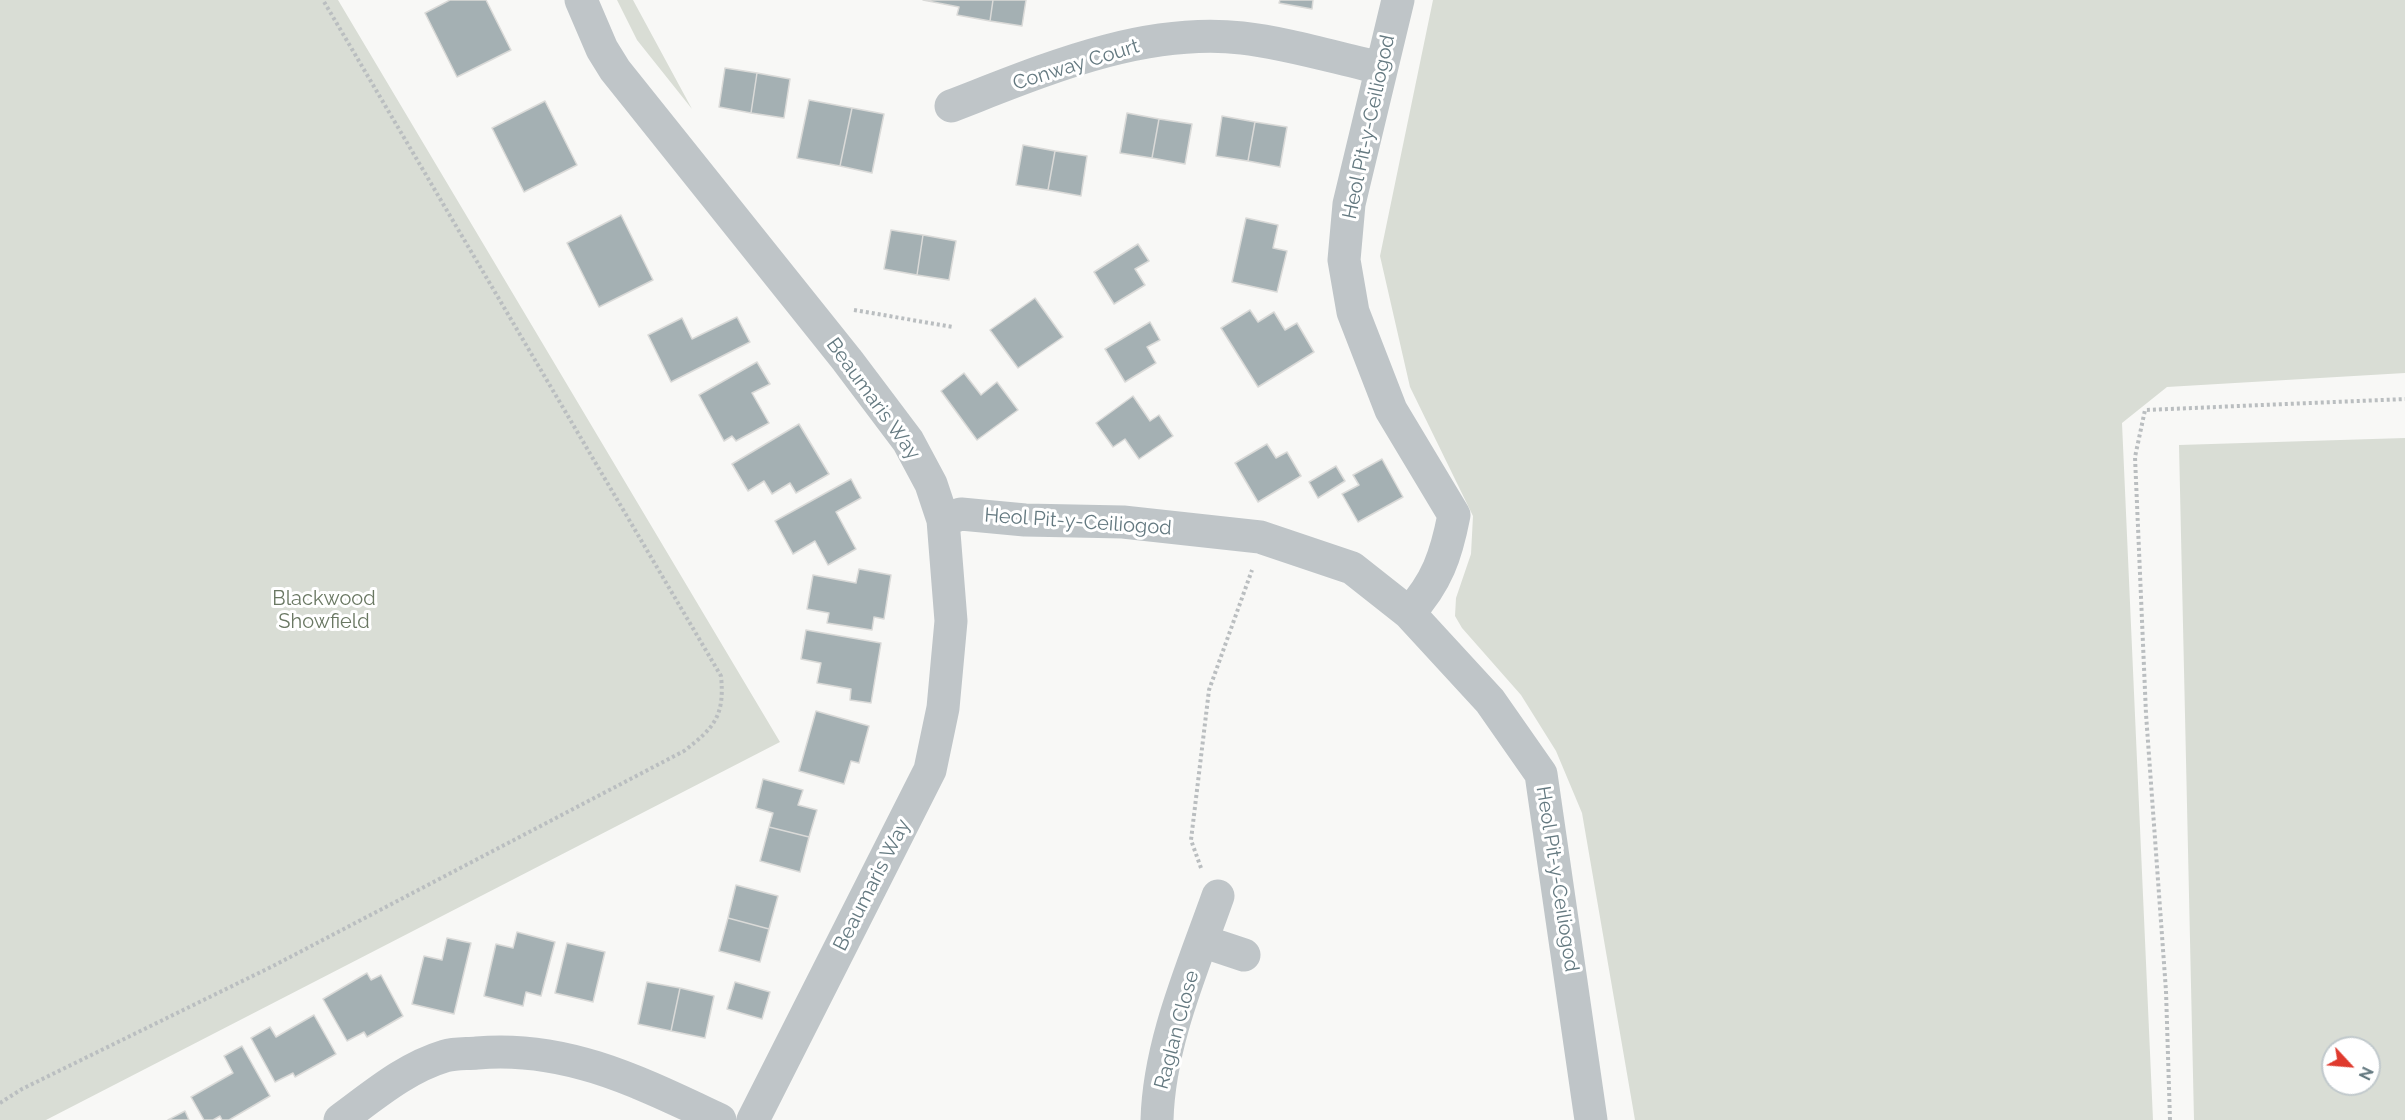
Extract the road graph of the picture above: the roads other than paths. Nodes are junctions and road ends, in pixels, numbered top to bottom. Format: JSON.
{"nodes":[{"id":1,"x":580,"y":0,"type":"edge"},
{"id":2,"x":1398,"y":0,"type":"edge"},
{"id":3,"x":1381,"y":68,"type":"junction"},
{"id":4,"x":951,"y":106,"type":"dead end"},
{"id":5,"x":943,"y":520,"type":"junction"},
{"id":6,"x":1409,"y":613,"type":"junction"},
{"id":7,"x":1218,"y":896,"type":"road end"},
{"id":8,"x":1202,"y":941,"type":"junction"},
{"id":9,"x":1244,"y":955,"type":"dead end"},
{"id":10,"x":340,"y":1120,"type":"edge"},
{"id":11,"x":720,"y":1120,"type":"edge"},
{"id":12,"x":753,"y":1120,"type":"edge"},
{"id":13,"x":1157,"y":1120,"type":"edge"},
{"id":14,"x":1591,"y":1120,"type":"edge"}],
"edges":[{"from":1,"to":5,"type":"street","name":"Beaumaris Way"},
{"from":2,"to":3,"type":"street","name":"Heol Pit-y-Ceiliogod"},
{"from":3,"to":4,"type":"street","name":"Conway Court"},
{"from":3,"to":6,"type":"street","name":"Heol Pit-y-Ceiliogod"},
{"from":5,"to":6,"type":"street","name":"Heol Pit-y-Ceiliogod"},
{"from":5,"to":12,"type":"street","name":"Beaumaris Way"},
{"from":6,"to":14,"type":"street","name":"Heol Pit-y-Ceiliogod"},
{"from":7,"to":8,"type":"street","name":"Raglan Close"},
{"from":8,"to":9,"type":"street"},
{"from":8,"to":13,"type":"street","name":"Raglan Close"},
{"from":10,"to":11,"type":"street"}]}
